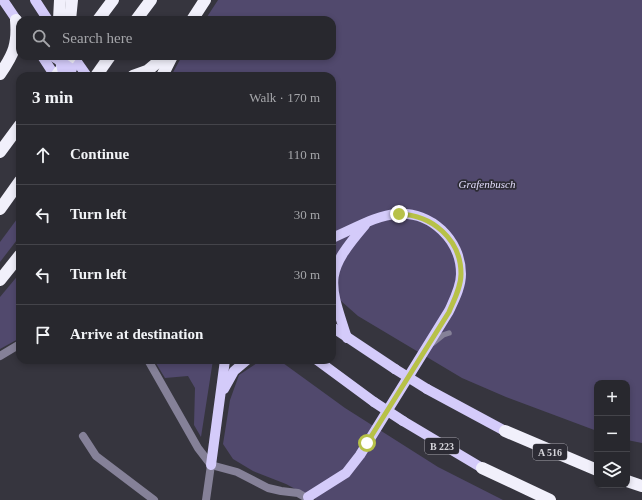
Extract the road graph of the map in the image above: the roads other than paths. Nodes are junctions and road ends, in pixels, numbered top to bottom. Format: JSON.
{"nodes":[{"id":1,"x":3,"y":0,"type":"edge"},
{"id":2,"x":35,"y":0,"type":"edge"},
{"id":3,"x":60,"y":0,"type":"edge"},
{"id":4,"x":72,"y":0,"type":"edge"},
{"id":5,"x":113,"y":0,"type":"edge"},
{"id":6,"x":151,"y":0,"type":"edge"},
{"id":7,"x":205,"y":0,"type":"edge"},
{"id":8,"x":45,"y":16,"type":"edge"},
{"id":9,"x":66,"y":16,"type":"edge"},
{"id":10,"x":68,"y":16,"type":"edge"},
{"id":11,"x":101,"y":16,"type":"edge"},
{"id":12,"x":139,"y":16,"type":"edge"},
{"id":13,"x":195,"y":16,"type":"edge"},
{"id":14,"x":16,"y":19,"type":"edge"},
{"id":15,"x":16,"y":40,"type":"edge"},
{"id":16,"x":54,"y":60,"type":"edge"},
{"id":17,"x":57,"y":60,"type":"edge"},
{"id":18,"x":69,"y":60,"type":"edge"},
{"id":19,"x":75,"y":60,"type":"edge"},
{"id":20,"x":80,"y":60,"type":"edge"},
{"id":21,"x":107,"y":60,"type":"edge"},
{"id":22,"x":160,"y":60,"type":"edge"},
{"id":23,"x":170,"y":60,"type":"edge"},
{"id":24,"x":56,"y":72,"type":"edge"},
{"id":25,"x":59,"y":72,"type":"edge"},
{"id":26,"x":68,"y":72,"type":"edge"},
{"id":27,"x":83,"y":72,"type":"edge"},
{"id":28,"x":84,"y":72,"type":"edge"},
{"id":29,"x":99,"y":72,"type":"edge"},
{"id":30,"x":142,"y":72,"type":"edge"},
{"id":31,"x":164,"y":72,"type":"edge"},
{"id":32,"x":0,"y":74,"type":"edge"},
{"id":33,"x":16,"y":130,"type":"edge"},
{"id":34,"x":0,"y":152,"type":"edge"},
{"id":35,"x":16,"y":187,"type":"edge"},
{"id":36,"x":0,"y":209,"type":"edge"},
{"id":37,"x":366,"y":224,"type":"junction"},
{"id":38,"x":336,"y":236,"type":"edge"},
{"id":39,"x":16,"y":260,"type":"edge"},
{"id":40,"x":336,"y":269,"type":"edge"},
{"id":41,"x":0,"y":280,"type":"edge"},
{"id":42,"x":336,"y":304,"type":"edge"},
{"id":43,"x":336,"y":330,"type":"edge"},
{"id":44,"x":449,"y":333,"type":"dead end"},
{"id":45,"x":347,"y":338,"type":"junction"},
{"id":46,"x":16,"y":346,"type":"edge"},
{"id":47,"x":426,"y":348,"type":"junction"},
{"id":48,"x":0,"y":356,"type":"edge"},
{"id":49,"x":150,"y":364,"type":"edge"},
{"id":50,"x":224,"y":364,"type":"edge"},
{"id":51,"x":242,"y":364,"type":"edge"},
{"id":52,"x":322,"y":364,"type":"edge"},
{"id":53,"x":221,"y":395,"type":"junction"},
{"id":54,"x":505,"y":431,"type":"joint"},
{"id":55,"x":83,"y":436,"type":"dead end"},
{"id":56,"x":211,"y":465,"type":"junction"},
{"id":57,"x":482,"y":468,"type":"joint"},
{"id":58,"x":594,"y":469,"type":"edge"},
{"id":59,"x":630,"y":482,"type":"edge"},
{"id":60,"x":642,"y":486,"type":"edge"},
{"id":61,"x":308,"y":499,"type":"edge"},
{"id":62,"x":154,"y":500,"type":"edge"},
{"id":63,"x":206,"y":500,"type":"edge"},
{"id":64,"x":550,"y":500,"type":"edge"}],
"edges":[{"from":1,"to":14,"type":"main road"},
{"from":2,"to":8,"type":"main road"},
{"from":3,"to":9,"type":"highway"},
{"from":4,"to":10,"type":"highway"},
{"from":5,"to":11,"type":"highway"},
{"from":6,"to":12,"type":"highway"},
{"from":7,"to":13,"type":"highway"},
{"from":15,"to":32,"type":"highway"},
{"from":16,"to":24,"type":"main road"},
{"from":17,"to":26,"type":"main road","bridge":true},
{"from":18,"to":25,"type":"highway"},
{"from":19,"to":27,"type":"main road"},
{"from":20,"to":28,"type":"main road"},
{"from":21,"to":29,"type":"highway"},
{"from":22,"to":30,"type":"highway"},
{"from":23,"to":31,"type":"highway"},
{"from":33,"to":34,"type":"highway"},
{"from":35,"to":36,"type":"highway"},
{"from":37,"to":38,"type":"main road"},
{"from":37,"to":40,"type":"main road"},
{"from":37,"to":47,"type":"main road"},
{"from":39,"to":41,"type":"highway"},
{"from":42,"to":45,"type":"main road"},
{"from":43,"to":45,"type":"main road"},
{"from":44,"to":47,"type":"lane"},
{"from":45,"to":54,"type":"main road","bridge":true},
{"from":46,"to":48,"type":"street"},
{"from":47,"to":61,"type":"main road"},
{"from":49,"to":56,"type":"street"},
{"from":50,"to":53,"type":"main road"},
{"from":51,"to":53,"type":"main road"},
{"from":52,"to":57,"type":"main road","number":"B 223","bridge":true},
{"from":53,"to":56,"type":"main road"},
{"from":54,"to":58,"type":"highway","number":"A 516"},
{"from":55,"to":62,"type":"street"},
{"from":56,"to":61,"type":"street"},
{"from":56,"to":63,"type":"street"},
{"from":57,"to":64,"type":"highway"},
{"from":59,"to":60,"type":"highway"}]}
